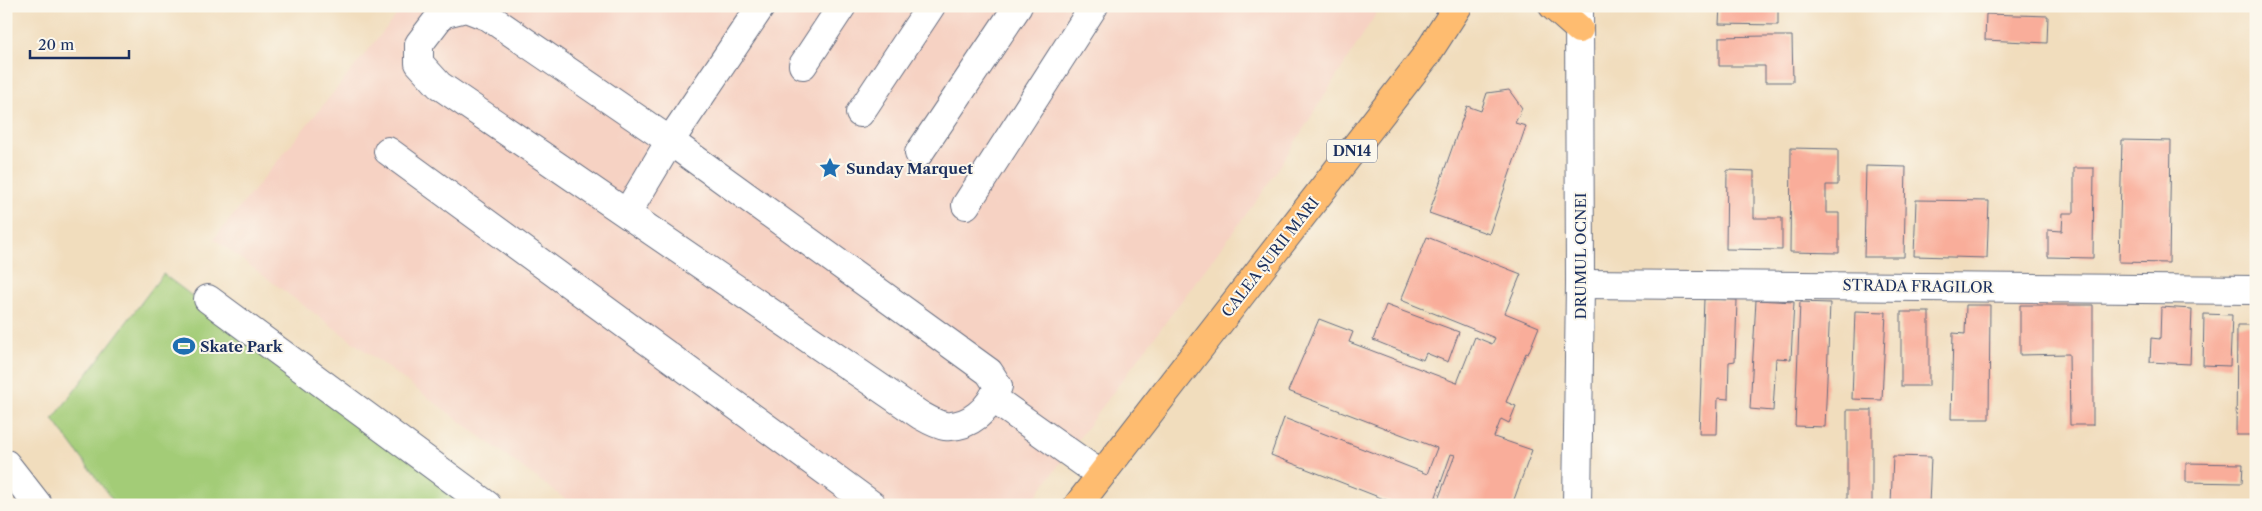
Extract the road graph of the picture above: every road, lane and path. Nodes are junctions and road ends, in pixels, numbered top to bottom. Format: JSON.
{"nodes":[{"id":1,"x":761,"y":6,"type":"edge"},
{"id":2,"x":842,"y":6,"type":"edge"},
{"id":3,"x":931,"y":6,"type":"edge"},
{"id":4,"x":1018,"y":6,"type":"edge"},
{"id":5,"x":1094,"y":6,"type":"edge"},
{"id":6,"x":1553,"y":6,"type":"edge"},
{"id":7,"x":1460,"y":7,"type":"edge"},
{"id":8,"x":1579,"y":18,"type":"edge"},
{"id":9,"x":802,"y":65,"type":"dead end"},
{"id":10,"x":860,"y":113,"type":"dead end"},
{"id":11,"x":670,"y":141,"type":"junction"},
{"id":12,"x":388,"y":151,"type":"dead end"},
{"id":13,"x":919,"y":153,"type":"dead end"},
{"id":14,"x":966,"y":205,"type":"dead end"},
{"id":15,"x":627,"y":213,"type":"junction"},
{"id":16,"x":1580,"y":284,"type":"junction"},
{"id":17,"x":2256,"y":290,"type":"edge"},
{"id":18,"x":208,"y":299,"type":"dead end"},
{"id":19,"x":994,"y":399,"type":"junction"},
{"id":20,"x":6,"y":464,"type":"edge"},
{"id":21,"x":1101,"y":475,"type":"junction"},
{"id":22,"x":38,"y":505,"type":"edge"},
{"id":23,"x":487,"y":505,"type":"edge"},
{"id":24,"x":872,"y":505,"type":"edge"},
{"id":25,"x":1078,"y":505,"type":"edge"},
{"id":26,"x":1577,"y":505,"type":"edge"}],
"edges":[{"from":1,"to":11,"type":"street"},
{"from":2,"to":9,"type":"street"},
{"from":3,"to":10,"type":"street"},
{"from":4,"to":13,"type":"street"},
{"from":5,"to":14,"type":"street"},
{"from":6,"to":8,"type":"main road"},
{"from":7,"to":21,"type":"main road","name":"CALEA ȘURII MARI","number":"DN14"},
{"from":8,"to":16,"type":"street","name":"DRUMUL OCNEI"},
{"from":11,"to":15,"type":"street"},
{"from":11,"to":15,"type":"street"},
{"from":11,"to":19,"type":"street"},
{"from":12,"to":24,"type":"street"},
{"from":15,"to":19,"type":"street"},
{"from":16,"to":17,"type":"street","name":"STRADA FRAGILOR"},
{"from":16,"to":26,"type":"street","name":"DRUMUL OCNEI"},
{"from":18,"to":23,"type":"street"},
{"from":19,"to":21,"type":"street"},
{"from":20,"to":22,"type":"street"},
{"from":21,"to":25,"type":"main road","name":"CALEA ȘURII MARI","number":"DN14"}]}
